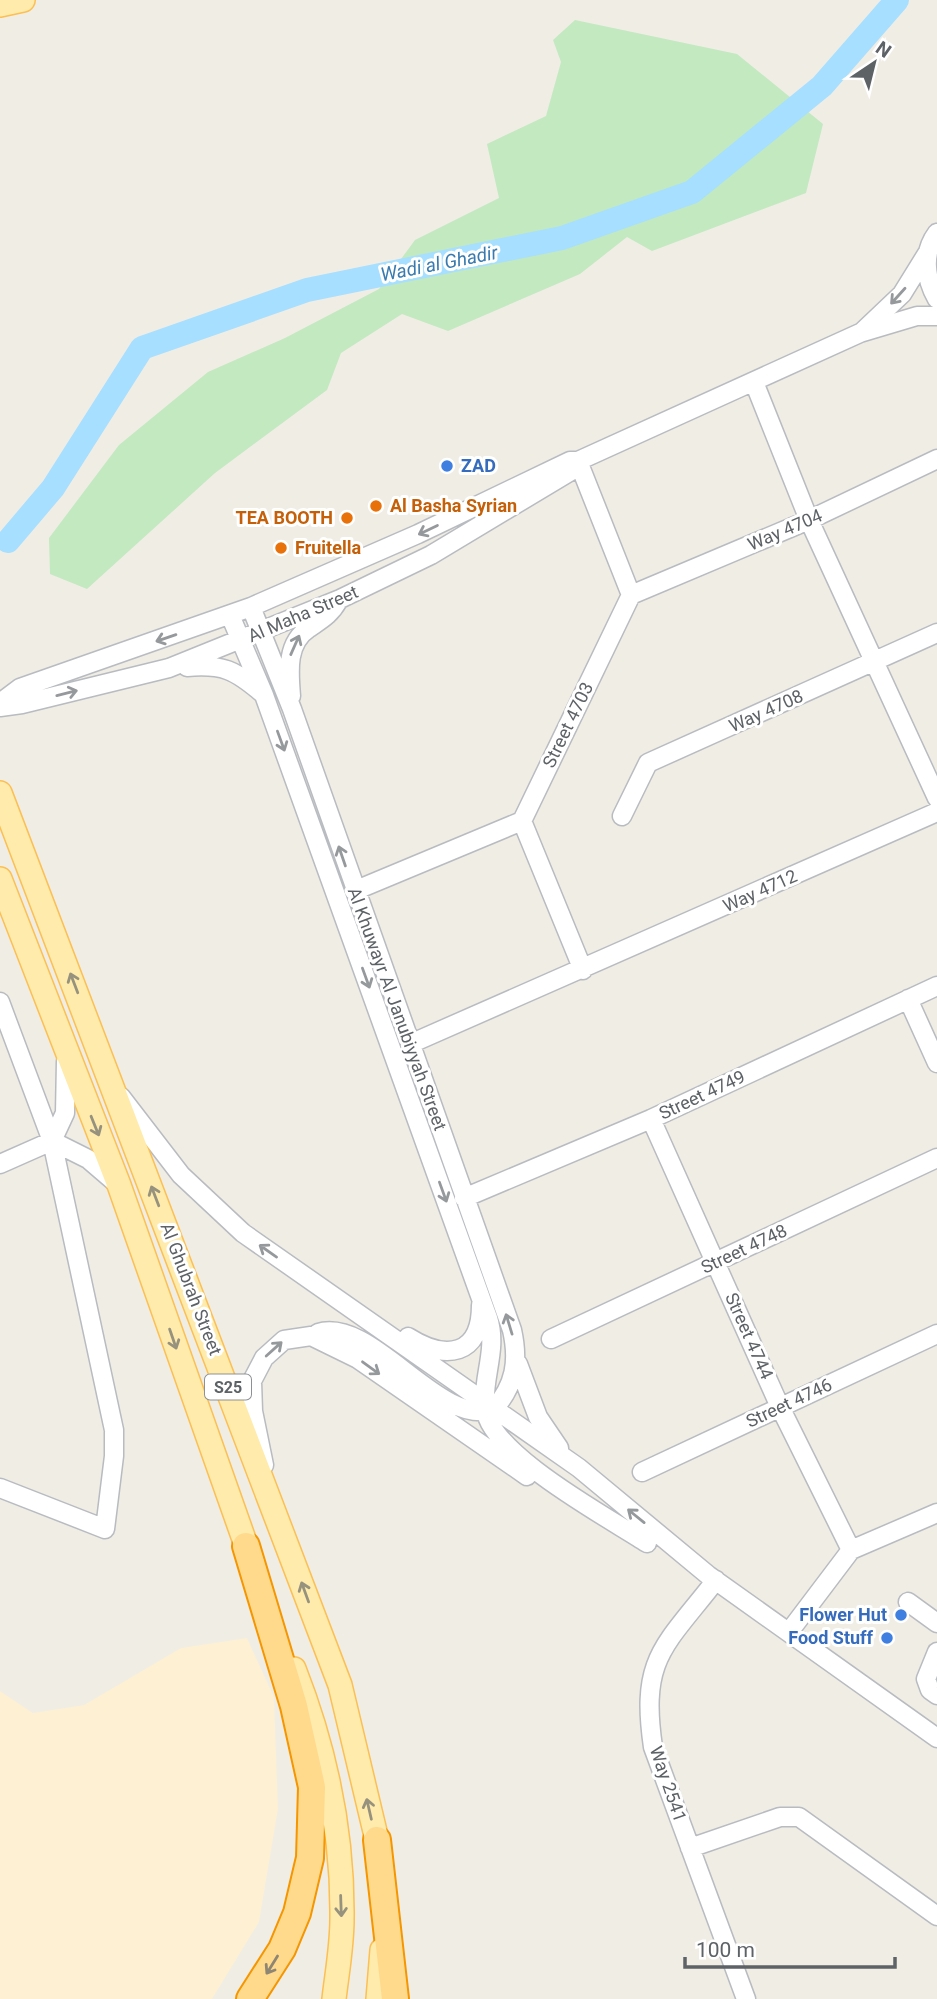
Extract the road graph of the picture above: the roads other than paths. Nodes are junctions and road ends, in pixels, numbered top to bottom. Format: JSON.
{"nodes":[{"id":1,"x":23,"y":0,"type":"edge"},
{"id":2,"x":0,"y":5,"type":"edge"},
{"id":3,"x":937,"y":233,"type":"edge"},
{"id":4,"x":928,"y":252,"type":"junction"},
{"id":5,"x":937,"y":299,"type":"edge"},
{"id":6,"x":937,"y":316,"type":"edge"},
{"id":7,"x":860,"y":334,"type":"junction"},
{"id":8,"x":754,"y":382,"type":"junction"},
{"id":9,"x":937,"y":459,"type":"edge"},
{"id":10,"x":578,"y":461,"type":"junction"},
{"id":11,"x":809,"y":520,"type":"junction"},
{"id":12,"x":631,"y":595,"type":"junction"},
{"id":13,"x":340,"y":599,"type":"junction"},
{"id":14,"x":251,"y":607,"type":"junction"},
{"id":15,"x":230,"y":615,"type":"junction"},
{"id":16,"x":261,"y":633,"type":"junction"},
{"id":17,"x":937,"y":633,"type":"edge"},
{"id":18,"x":241,"y":641,"type":"junction"},
{"id":19,"x":874,"y":663,"type":"junction"},
{"id":20,"x":169,"y":668,"type":"junction"},
{"id":21,"x":264,"y":695,"type":"junction"},
{"id":22,"x":0,"y":705,"type":"edge"},
{"id":23,"x":292,"y":709,"type":"junction"},
{"id":24,"x":0,"y":793,"type":"edge"},
{"id":25,"x":937,"y":797,"type":"edge"},
{"id":26,"x":937,"y":812,"type":"edge"},
{"id":27,"x":621,"y":816,"type":"dead end"},
{"id":28,"x":522,"y":821,"type":"junction"},
{"id":29,"x":0,"y":879,"type":"edge"},
{"id":30,"x":354,"y":891,"type":"junction"},
{"id":31,"x":583,"y":970,"type":"junction"},
{"id":32,"x":937,"y":986,"type":"edge"},
{"id":33,"x":908,"y":999,"type":"junction"},
{"id":34,"x":0,"y":1002,"type":"edge"},
{"id":35,"x":4,"y":1022,"type":"edge"},
{"id":36,"x":410,"y":1044,"type":"junction"},
{"id":37,"x":65,"y":1052,"type":"junction"},
{"id":38,"x":937,"y":1062,"type":"edge"},
{"id":39,"x":114,"y":1088,"type":"junction"},
{"id":40,"x":651,"y":1119,"type":"junction"},
{"id":41,"x":52,"y":1141,"type":"junction"},
{"id":42,"x":937,"y":1158,"type":"edge"},
{"id":43,"x":0,"y":1164,"type":"edge"},
{"id":44,"x":119,"y":1185,"type":"junction"},
{"id":45,"x":464,"y":1198,"type":"junction"},
{"id":46,"x":716,"y":1262,"type":"junction"},
{"id":47,"x":290,"y":1267,"type":"junction"},
{"id":48,"x":479,"y":1291,"type":"junction"},
{"id":49,"x":937,"y":1334,"type":"edge"},
{"id":50,"x":311,"y":1336,"type":"junction"},
{"id":51,"x":551,"y":1339,"type":"dead end"},
{"id":52,"x":516,"y":1355,"type":"junction"},
{"id":53,"x":780,"y":1407,"type":"junction"},
{"id":54,"x":488,"y":1408,"type":"junction"},
{"id":55,"x":579,"y":1468,"type":"junction"},
{"id":56,"x":642,"y":1472,"type":"dead end"},
{"id":57,"x":0,"y":1488,"type":"edge"},
{"id":58,"x":273,"y":1506,"type":"junction"},
{"id":59,"x":937,"y":1513,"type":"edge"},
{"id":60,"x":647,"y":1543,"type":"junction"},
{"id":61,"x":246,"y":1546,"type":"junction"},
{"id":62,"x":851,"y":1550,"type":"junction"},
{"id":63,"x":712,"y":1578,"type":"junction"},
{"id":64,"x":908,"y":1602,"type":"dead end"},
{"id":65,"x":937,"y":1623,"type":"edge"},
{"id":66,"x":789,"y":1632,"type":"junction"},
{"id":67,"x":937,"y":1652,"type":"edge"},
{"id":68,"x":937,"y":1695,"type":"edge"},
{"id":69,"x":937,"y":1738,"type":"edge"},
{"id":70,"x":377,"y":1840,"type":"junction"},
{"id":71,"x":690,"y":1848,"type":"junction"},
{"id":72,"x":937,"y":1916,"type":"edge"},
{"id":73,"x":250,"y":1999,"type":"edge"},
{"id":74,"x":334,"y":1999,"type":"edge"},
{"id":75,"x":378,"y":1999,"type":"edge"},
{"id":76,"x":395,"y":1999,"type":"edge"},
{"id":77,"x":746,"y":1999,"type":"edge"}],
"edges":[{"from":1,"to":2,"type":"main road"},
{"from":3,"to":4,"type":"street","name":"Al Maha Street"},
{"from":4,"to":5,"type":"street"},
{"from":4,"to":7,"type":"street","name":"Al Maha Street","one_way":true},
{"from":6,"to":7,"type":"street","name":"Al Maha Street"},
{"from":7,"to":8,"type":"street","name":"Al Maha Street"},
{"from":8,"to":10,"type":"street","name":"Al Maha Street"},
{"from":8,"to":11,"type":"street"},
{"from":9,"to":11,"type":"street","name":"Way 4704"},
{"from":10,"to":12,"type":"street"},
{"from":10,"to":13,"type":"street","name":"Al Maha Street"},
{"from":10,"to":14,"type":"street","name":"Al Maha Street","one_way":true},
{"from":11,"to":12,"type":"street","name":"Way 4704"},
{"from":11,"to":19,"type":"street"},
{"from":12,"to":28,"type":"street","name":"Street 4703"},
{"from":13,"to":16,"type":"street","name":"Al Maha Street"},
{"from":23,"to":13,"type":"street","one_way":true},
{"from":14,"to":15,"type":"street","name":"Al Maha Street"},
{"from":14,"to":16,"type":"street","name":"Al Khuwayr Al Janubiyyah Street"},
{"from":15,"to":18,"type":"street","name":"Al Khuwayr Al Janubiyyah Street"},
{"from":15,"to":22,"type":"street","name":"Al Maha Street","one_way":true},
{"from":16,"to":18,"type":"street","name":"Al Maha Street"},
{"from":16,"to":23,"type":"street","name":"Al Khuwayr Al Janubiyyah Street"},
{"from":17,"to":19,"type":"street","name":"Way 4708"},
{"from":18,"to":20,"type":"street","name":"Al Maha Street"},
{"from":18,"to":21,"type":"street","name":"Al Khuwayr Al Janubiyyah Street"},
{"from":19,"to":25,"type":"street"},
{"from":19,"to":27,"type":"street","name":"Way 4708"},
{"from":20,"to":21,"type":"street"},
{"from":22,"to":20,"type":"street","name":"Al Maha Street","one_way":true},
{"from":21,"to":48,"type":"street","name":"Al Khuwayr Al Janubiyyah Street","one_way":true},
{"from":30,"to":23,"type":"street","name":"Al Khuwayr Al Janubiyyah Street","one_way":true},
{"from":39,"to":24,"type":"main road","name":"Al Ghubrah Street","number":"S25","one_way":true},
{"from":26,"to":31,"type":"street","name":"Way 4712"},
{"from":28,"to":30,"type":"street"},
{"from":28,"to":31,"type":"street"},
{"from":29,"to":37,"type":"main road","name":"Al Ghubrah Street","number":"S25"},
{"from":30,"to":36,"type":"street","name":"Al Khuwayr Al Janubiyyah Street"},
{"from":31,"to":36,"type":"street","name":"Way 4712"},
{"from":32,"to":33,"type":"street","name":"Street 4749"},
{"from":33,"to":38,"type":"street"},
{"from":33,"to":40,"type":"street","name":"Street 4749"},
{"from":34,"to":35,"type":"street"},
{"from":35,"to":41,"type":"street"},
{"from":36,"to":45,"type":"street","name":"Al Khuwayr Al Janubiyyah Street"},
{"from":37,"to":41,"type":"street"},
{"from":37,"to":44,"type":"main road","name":"Al Ghubrah Street","number":"S25","one_way":true},
{"from":47,"to":39,"type":"street","one_way":true},
{"from":58,"to":39,"type":"main road","name":"Al Ghubrah Street","number":"S25","one_way":true},
{"from":40,"to":45,"type":"street","name":"Street 4749"},
{"from":40,"to":46,"type":"street","name":"Street 4744"},
{"from":41,"to":43,"type":"street"},
{"from":41,"to":44,"type":"street"},
{"from":41,"to":57,"type":"street"},
{"from":42,"to":46,"type":"street","name":"Street 4748"},
{"from":44,"to":61,"type":"main road","name":"Al Ghubrah Street","number":"S25","one_way":true},
{"from":52,"to":45,"type":"street","name":"Al Khuwayr Al Janubiyyah Street","one_way":true},
{"from":46,"to":51,"type":"street","name":"Street 4748"},
{"from":46,"to":53,"type":"street","name":"Street 4744"},
{"from":47,"to":48,"type":"street"},
{"from":47,"to":54,"type":"street"},
{"from":48,"to":54,"type":"street","name":"Al Khuwayr Al Janubiyyah Street"},
{"from":49,"to":53,"type":"street","name":"Street 4746"},
{"from":50,"to":54,"type":"street"},
{"from":58,"to":50,"type":"street","one_way":true},
{"from":50,"to":60,"type":"street","one_way":true},
{"from":52,"to":54,"type":"street","name":"Al Khuwayr Al Janubiyyah Street"},
{"from":52,"to":55,"type":"street"},
{"from":53,"to":56,"type":"street","name":"Street 4746"},
{"from":53,"to":62,"type":"street","name":"Street 4744"},
{"from":54,"to":55,"type":"street"},
{"from":54,"to":60,"type":"street"},
{"from":63,"to":55,"type":"street","one_way":true},
{"from":70,"to":58,"type":"main road","name":"Al Ghubrah Street","number":"S25","one_way":true},
{"from":59,"to":62,"type":"street"},
{"from":60,"to":63,"type":"street"},
{"from":61,"to":73,"type":"highway","one_way":true},
{"from":61,"to":74,"type":"main road","name":"Al Ghubrah Street","number":"S25","one_way":true},
{"from":62,"to":66,"type":"street"},
{"from":63,"to":66,"type":"street"},
{"from":63,"to":71,"type":"street","name":"Way 2541"},
{"from":64,"to":65,"type":"street"},
{"from":66,"to":69,"type":"street"},
{"from":67,"to":68,"type":"street"},
{"from":70,"to":75,"type":"main road","name":"Al Ghubrah Street","number":"S25"},
{"from":70,"to":76,"type":"highway"},
{"from":71,"to":72,"type":"street"},
{"from":71,"to":77,"type":"street","name":"Way 2541"}]}
